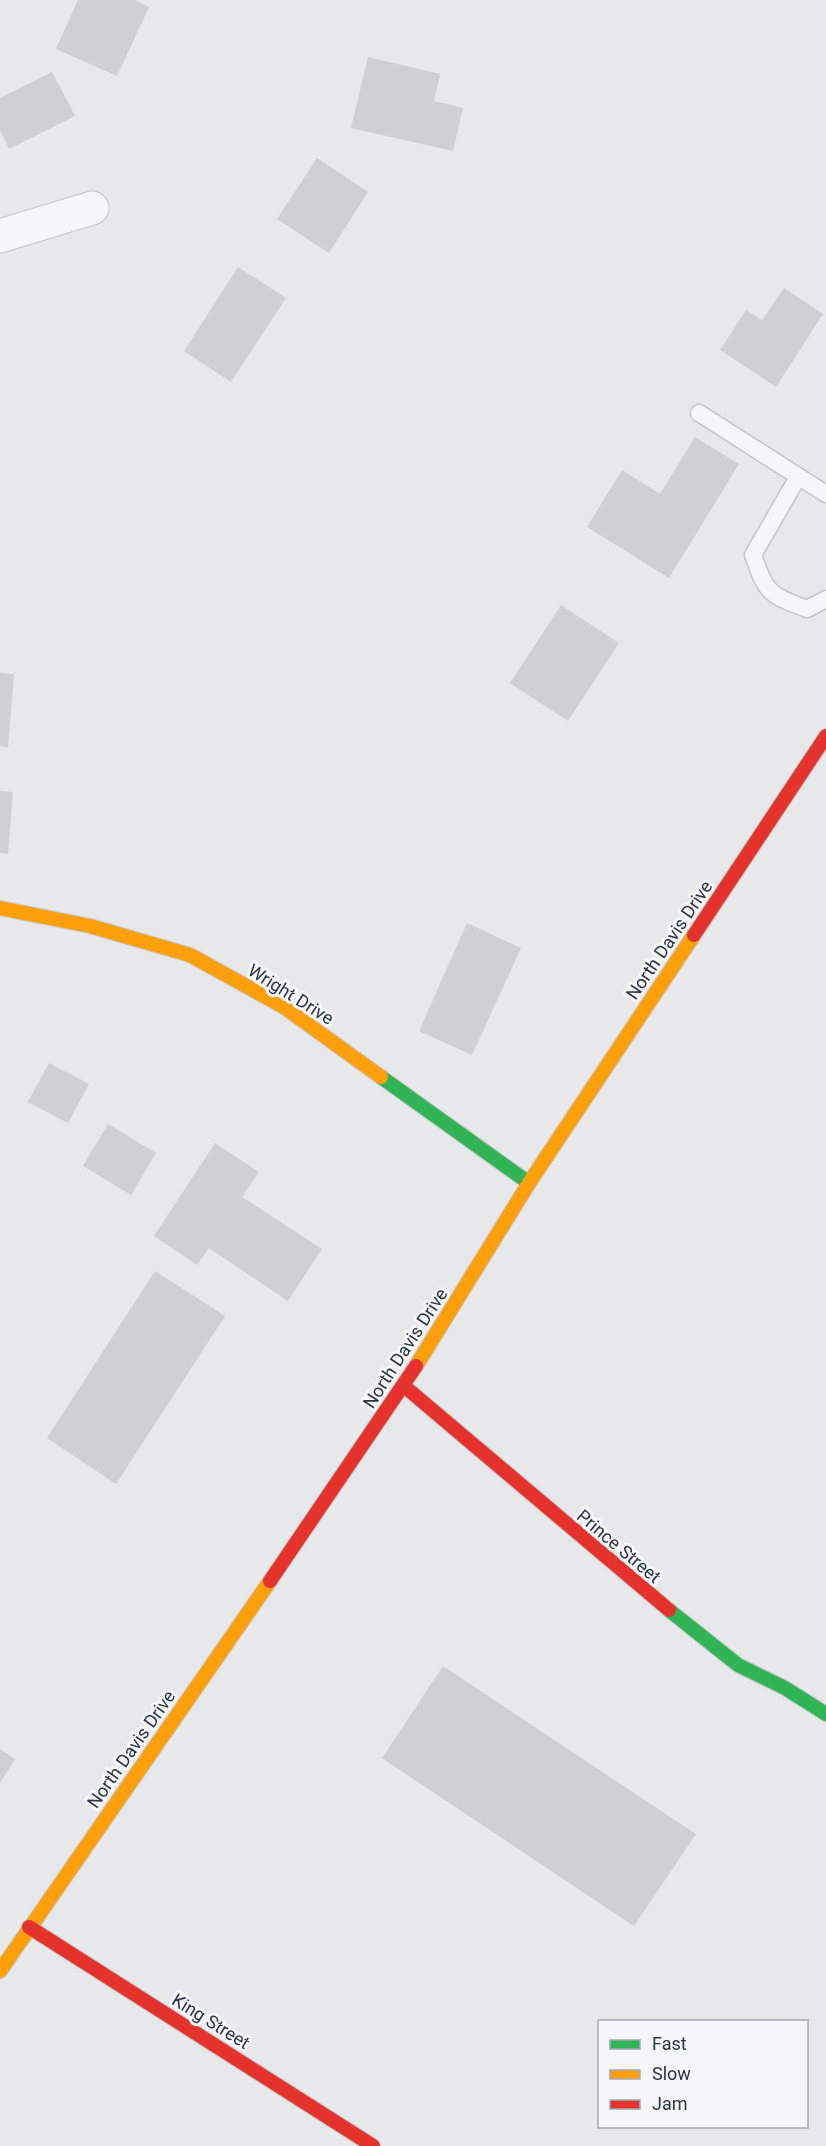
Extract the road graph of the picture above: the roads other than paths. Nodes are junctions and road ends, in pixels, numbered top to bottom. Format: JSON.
{"nodes":[{"id":1,"x":92,"y":208,"type":"dead end"},
{"id":2,"x":0,"y":236,"type":"edge"},
{"id":3,"x":699,"y":413,"type":"dead end"},
{"id":4,"x":798,"y":477,"type":"junction"},
{"id":5,"x":826,"y":494,"type":"edge"},
{"id":6,"x":826,"y":599,"type":"edge"},
{"id":7,"x":826,"y":736,"type":"edge"},
{"id":8,"x":0,"y":908,"type":"edge"},
{"id":9,"x":529,"y":1183,"type":"junction"},
{"id":10,"x":404,"y":1386,"type":"junction"},
{"id":11,"x":826,"y":1714,"type":"edge"},
{"id":12,"x":29,"y":1927,"type":"junction"},
{"id":13,"x":0,"y":1971,"type":"edge"},
{"id":14,"x":373,"y":2146,"type":"edge"}],
"edges":[{"from":1,"to":2,"type":"street"},
{"from":3,"to":4,"type":"lane"},
{"from":4,"to":5,"type":"lane"},
{"from":4,"to":6,"type":"lane"},
{"from":7,"to":9,"type":"street","name":"North Davis Drive"},
{"from":8,"to":9,"type":"street","name":"Wright Drive"},
{"from":9,"to":10,"type":"street","name":"North Davis Drive"},
{"from":10,"to":11,"type":"street","name":"Prince Street"},
{"from":10,"to":12,"type":"street","name":"North Davis Drive"},
{"from":12,"to":13,"type":"street","name":"North Davis Drive"},
{"from":12,"to":14,"type":"street","name":"King Street"}]}
